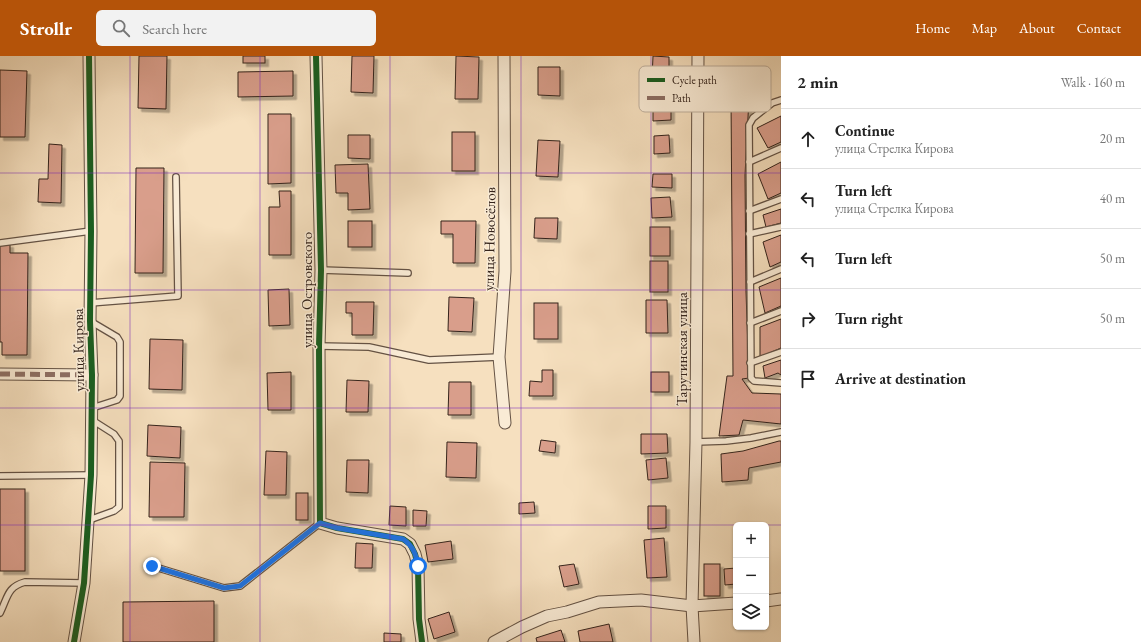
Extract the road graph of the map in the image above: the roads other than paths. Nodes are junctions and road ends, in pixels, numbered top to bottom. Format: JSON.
{"nodes":[{"id":1,"x":89,"y":56,"type":"edge"},
{"id":2,"x":316,"y":56,"type":"edge"},
{"id":3,"x":504,"y":56,"type":"edge"},
{"id":4,"x":698,"y":56,"type":"edge"},
{"id":5,"x":698,"y":66,"type":"edge"},
{"id":6,"x":781,"y":100,"type":"edge"},
{"id":7,"x":771,"y":103,"type":"edge"},
{"id":8,"x":698,"y":112,"type":"edge"},
{"id":9,"x":761,"y":112,"type":"edge"},
{"id":10,"x":781,"y":148,"type":"edge"},
{"id":11,"x":749,"y":162,"type":"junction"},
{"id":12,"x":176,"y":176,"type":"dead end"},
{"id":13,"x":781,"y":199,"type":"edge"},
{"id":14,"x":749,"y":211,"type":"junction"},
{"id":15,"x":781,"y":227,"type":"edge"},
{"id":16,"x":91,"y":231,"type":"junction"},
{"id":17,"x":749,"y":234,"type":"junction"},
{"id":18,"x":0,"y":243,"type":"edge"},
{"id":19,"x":781,"y":269,"type":"edge"},
{"id":20,"x":320,"y":270,"type":"junction"},
{"id":21,"x":408,"y":273,"type":"dead end"},
{"id":22,"x":750,"y":282,"type":"junction"},
{"id":23,"x":90,"y":303,"type":"junction"},
{"id":24,"x":781,"y":311,"type":"edge"},
{"id":25,"x":90,"y":321,"type":"junction"},
{"id":26,"x":750,"y":324,"type":"junction"},
{"id":27,"x":319,"y":346,"type":"junction"},
{"id":28,"x":781,"y":352,"type":"edge"},
{"id":29,"x":499,"y":357,"type":"junction"},
{"id":30,"x":750,"y":363,"type":"junction"},
{"id":31,"x":0,"y":374,"type":"edge"},
{"id":32,"x":92,"y":375,"type":"junction"},
{"id":33,"x":781,"y":383,"type":"edge"},
{"id":34,"x":92,"y":408,"type":"junction"},
{"id":35,"x":91,"y":420,"type":"junction"},
{"id":36,"x":505,"y":423,"type":"dead end"},
{"id":37,"x":781,"y":432,"type":"edge"},
{"id":38,"x":696,"y":442,"type":"junction"},
{"id":39,"x":91,"y":475,"type":"junction"},
{"id":40,"x":0,"y":476,"type":"edge"},
{"id":41,"x":89,"y":520,"type":"junction"},
{"id":42,"x":320,"y":523,"type":"junction"},
{"id":43,"x":152,"y":566,"type":"dead end"},
{"id":44,"x":84,"y":583,"type":"junction"},
{"id":45,"x":781,"y":599,"type":"edge"},
{"id":46,"x":769,"y":600,"type":"edge"},
{"id":47,"x":733,"y":603,"type":"edge"},
{"id":48,"x":692,"y":606,"type":"junction"},
{"id":49,"x":0,"y":613,"type":"edge"},
{"id":50,"x":74,"y":642,"type":"edge"},
{"id":51,"x":422,"y":642,"type":"edge"},
{"id":52,"x":494,"y":642,"type":"edge"},
{"id":53,"x":694,"y":642,"type":"edge"}],
"edges":[{"from":1,"to":16,"type":"street","name":"улица Кирова"},
{"from":2,"to":20,"type":"street","name":"улица Островского"},
{"from":3,"to":29,"type":"street","name":"улица Новосёлов"},
{"from":4,"to":5,"type":"street","name":"Тарутинская улица"},
{"from":6,"to":7,"type":"lane"},
{"from":8,"to":38,"type":"street","name":"Тарутинская улица"},
{"from":9,"to":11,"type":"lane"},
{"from":10,"to":11,"type":"lane"},
{"from":11,"to":14,"type":"lane"},
{"from":12,"to":23,"type":"lane"},
{"from":13,"to":14,"type":"lane"},
{"from":14,"to":17,"type":"lane"},
{"from":15,"to":17,"type":"lane"},
{"from":16,"to":18,"type":"lane"},
{"from":16,"to":23,"type":"street","name":"улица Кирова"},
{"from":17,"to":22,"type":"lane"},
{"from":19,"to":22,"type":"lane"},
{"from":20,"to":21,"type":"lane"},
{"from":20,"to":27,"type":"street","name":"улица Островского"},
{"from":22,"to":26,"type":"lane"},
{"from":23,"to":25,"type":"street","name":"улица Кирова"},
{"from":24,"to":26,"type":"lane"},
{"from":25,"to":32,"type":"street","name":"улица Кирова"},
{"from":25,"to":34,"type":"lane"},
{"from":26,"to":30,"type":"lane"},
{"from":27,"to":29,"type":"lane"},
{"from":27,"to":42,"type":"street","name":"улица Островского"},
{"from":28,"to":30,"type":"lane"},
{"from":29,"to":36,"type":"street","name":"улица Новосёлов"},
{"from":30,"to":33,"type":"lane"},
{"from":31,"to":32,"type":"street"},
{"from":32,"to":34,"type":"street","name":"улица Кирова"},
{"from":34,"to":35,"type":"street","name":"улица Кирова"},
{"from":35,"to":39,"type":"street","name":"улица Кирова"},
{"from":35,"to":41,"type":"lane"},
{"from":37,"to":38,"type":"lane"},
{"from":38,"to":48,"type":"street","name":"Тарутинская улица"},
{"from":39,"to":40,"type":"lane"},
{"from":39,"to":41,"type":"street","name":"улица Кирова"},
{"from":41,"to":44,"type":"street","name":"улица Кирова"},
{"from":42,"to":43,"type":"lane"},
{"from":42,"to":51,"type":"street"},
{"from":44,"to":49,"type":"lane"},
{"from":44,"to":50,"type":"street","name":"улица Кирова"},
{"from":45,"to":46,"type":"street"},
{"from":47,"to":48,"type":"street"},
{"from":48,"to":52,"type":"street"},
{"from":48,"to":53,"type":"street","name":"Тарутинская улица"}]}
